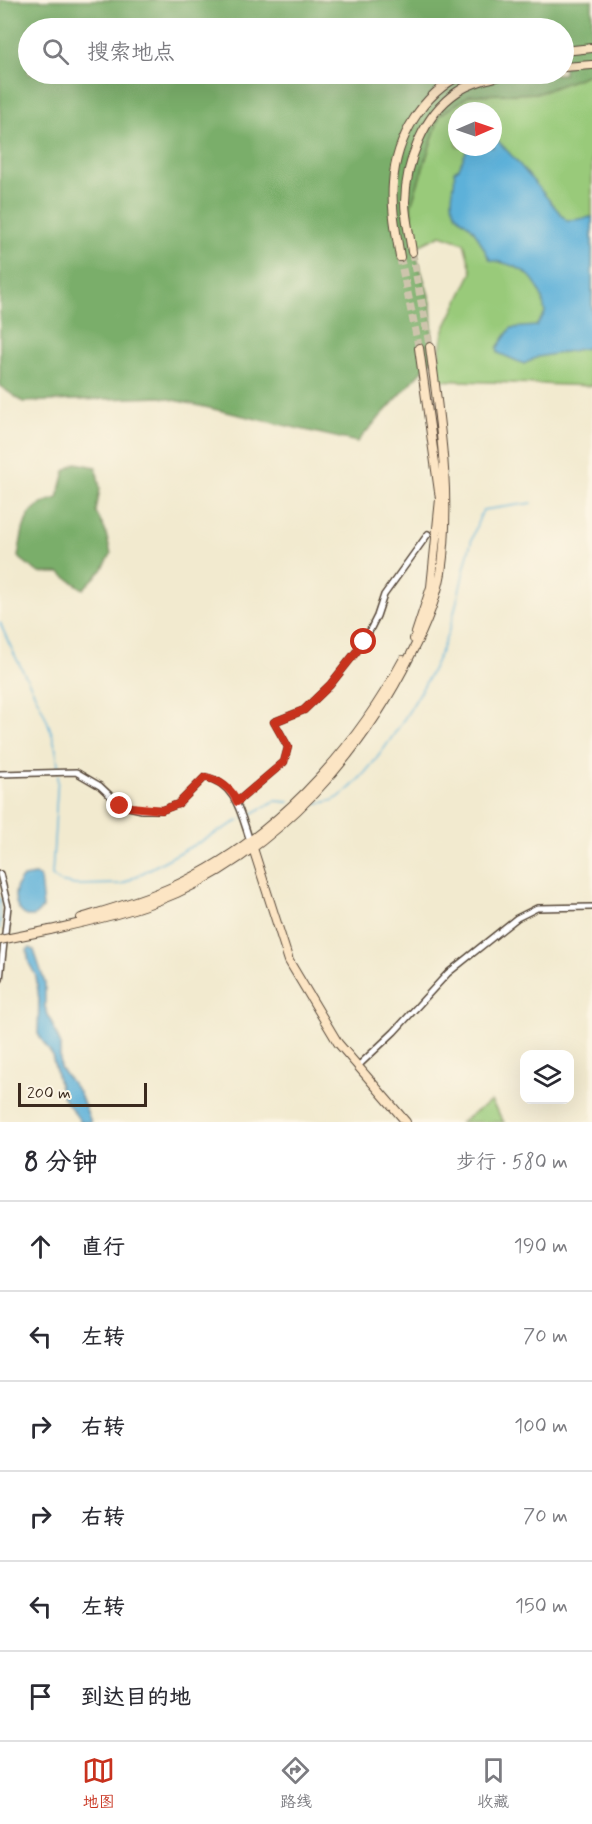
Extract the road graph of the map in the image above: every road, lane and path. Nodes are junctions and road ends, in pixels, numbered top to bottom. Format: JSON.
{"nodes":[{"id":1,"x":592,"y":48,"type":"edge"},
{"id":2,"x":574,"y":50,"type":"edge"},
{"id":3,"x":592,"y":65,"type":"edge"},
{"id":4,"x":574,"y":66,"type":"edge"},
{"id":5,"x":446,"y":84,"type":"edge"},
{"id":6,"x":471,"y":84,"type":"edge"},
{"id":7,"x":396,"y":160,"type":"junction"},
{"id":8,"x":410,"y":164,"type":"junction"},
{"id":9,"x":412,"y":252,"type":"tunnel mouth"},
{"id":10,"x":400,"y":257,"type":"tunnel mouth"},
{"id":11,"x":430,"y":347,"type":"tunnel mouth"},
{"id":12,"x":419,"y":348,"type":"tunnel mouth"},
{"id":13,"x":428,"y":534,"type":"dead end"},
{"id":14,"x":363,"y":729,"type":"junction"},
{"id":15,"x":348,"y":749,"type":"junction"},
{"id":16,"x":0,"y":774,"type":"edge"},
{"id":17,"x":237,"y":802,"type":"junction"},
{"id":18,"x":251,"y":844,"type":"junction"},
{"id":19,"x":0,"y":874,"type":"edge"},
{"id":20,"x":592,"y":907,"type":"edge"},
{"id":21,"x":50,"y":927,"type":"junction"},
{"id":22,"x":0,"y":934,"type":"edge"},
{"id":23,"x":0,"y":940,"type":"edge"},
{"id":24,"x":0,"y":979,"type":"edge"},
{"id":25,"x":358,"y":1066,"type":"junction"},
{"id":26,"x":406,"y":1122,"type":"edge"}],
"edges":[{"from":1,"to":2,"type":"main road"},
{"from":3,"to":4,"type":"main road"},
{"from":5,"to":7,"type":"main road"},
{"from":6,"to":8,"type":"main road"},
{"from":7,"to":8,"type":"main road"},
{"from":7,"to":10,"type":"main road"},
{"from":8,"to":9,"type":"main road"},
{"from":11,"to":14,"type":"main road"},
{"from":12,"to":14,"type":"main road"},
{"from":13,"to":17,"type":"street"},
{"from":14,"to":15,"type":"main road"},
{"from":15,"to":18,"type":"main road"},
{"from":15,"to":21,"type":"main road"},
{"from":16,"to":17,"type":"street"},
{"from":17,"to":18,"type":"street"},
{"from":18,"to":21,"type":"main road"},
{"from":18,"to":25,"type":"main road"},
{"from":19,"to":24,"type":"street"},
{"from":20,"to":25,"type":"street"},
{"from":21,"to":22,"type":"main road"},
{"from":21,"to":23,"type":"main road","bridge":true},
{"from":25,"to":26,"type":"main road"}]}
